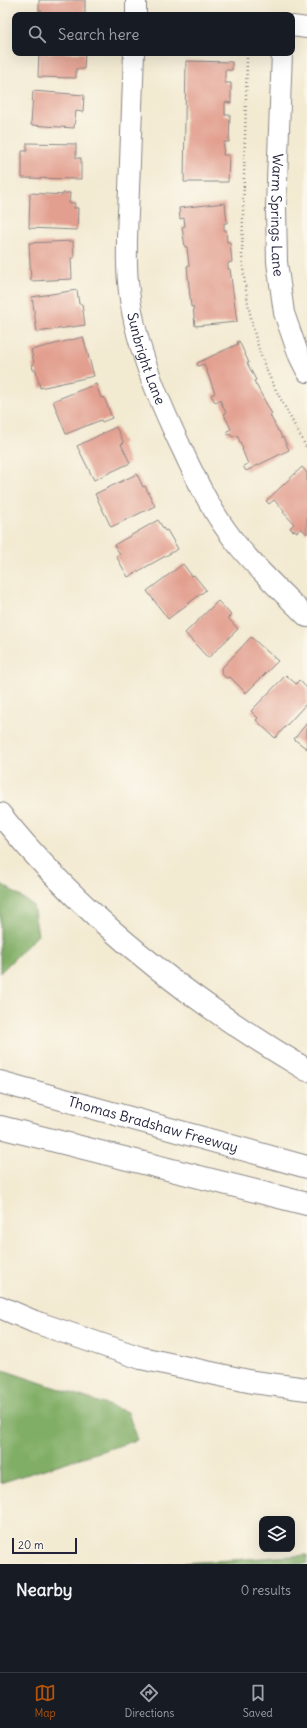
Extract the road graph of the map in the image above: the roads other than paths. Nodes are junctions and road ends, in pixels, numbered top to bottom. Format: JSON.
{"nodes":[{"id":1,"x":136,"y":0,"type":"edge"},
{"id":2,"x":136,"y":12,"type":"edge"},
{"id":3,"x":295,"y":26,"type":"edge"},
{"id":4,"x":307,"y":28,"type":"edge"},
{"id":5,"x":134,"y":56,"type":"edge"},
{"id":6,"x":282,"y":56,"type":"edge"},
{"id":7,"x":307,"y":372,"type":"edge"},
{"id":8,"x":307,"y":616,"type":"edge"},
{"id":9,"x":0,"y":814,"type":"edge"},
{"id":10,"x":307,"y":1070,"type":"edge"},
{"id":11,"x":0,"y":1082,"type":"edge"},
{"id":12,"x":0,"y":1127,"type":"edge"},
{"id":13,"x":307,"y":1167,"type":"edge"},
{"id":14,"x":307,"y":1204,"type":"edge"},
{"id":15,"x":0,"y":1308,"type":"edge"},
{"id":16,"x":307,"y":1389,"type":"edge"}],
"edges":[{"from":1,"to":2,"type":"street"},
{"from":3,"to":4,"type":"street"},
{"from":5,"to":8,"type":"street","name":"Sunbright Lane"},
{"from":6,"to":7,"type":"street","name":"Warm Springs Lane"},
{"from":9,"to":10,"type":"highway"},
{"from":11,"to":13,"type":"highway","name":"Thomas Bradshaw Freeway"},
{"from":12,"to":14,"type":"highway"},
{"from":15,"to":16,"type":"highway"}]}
